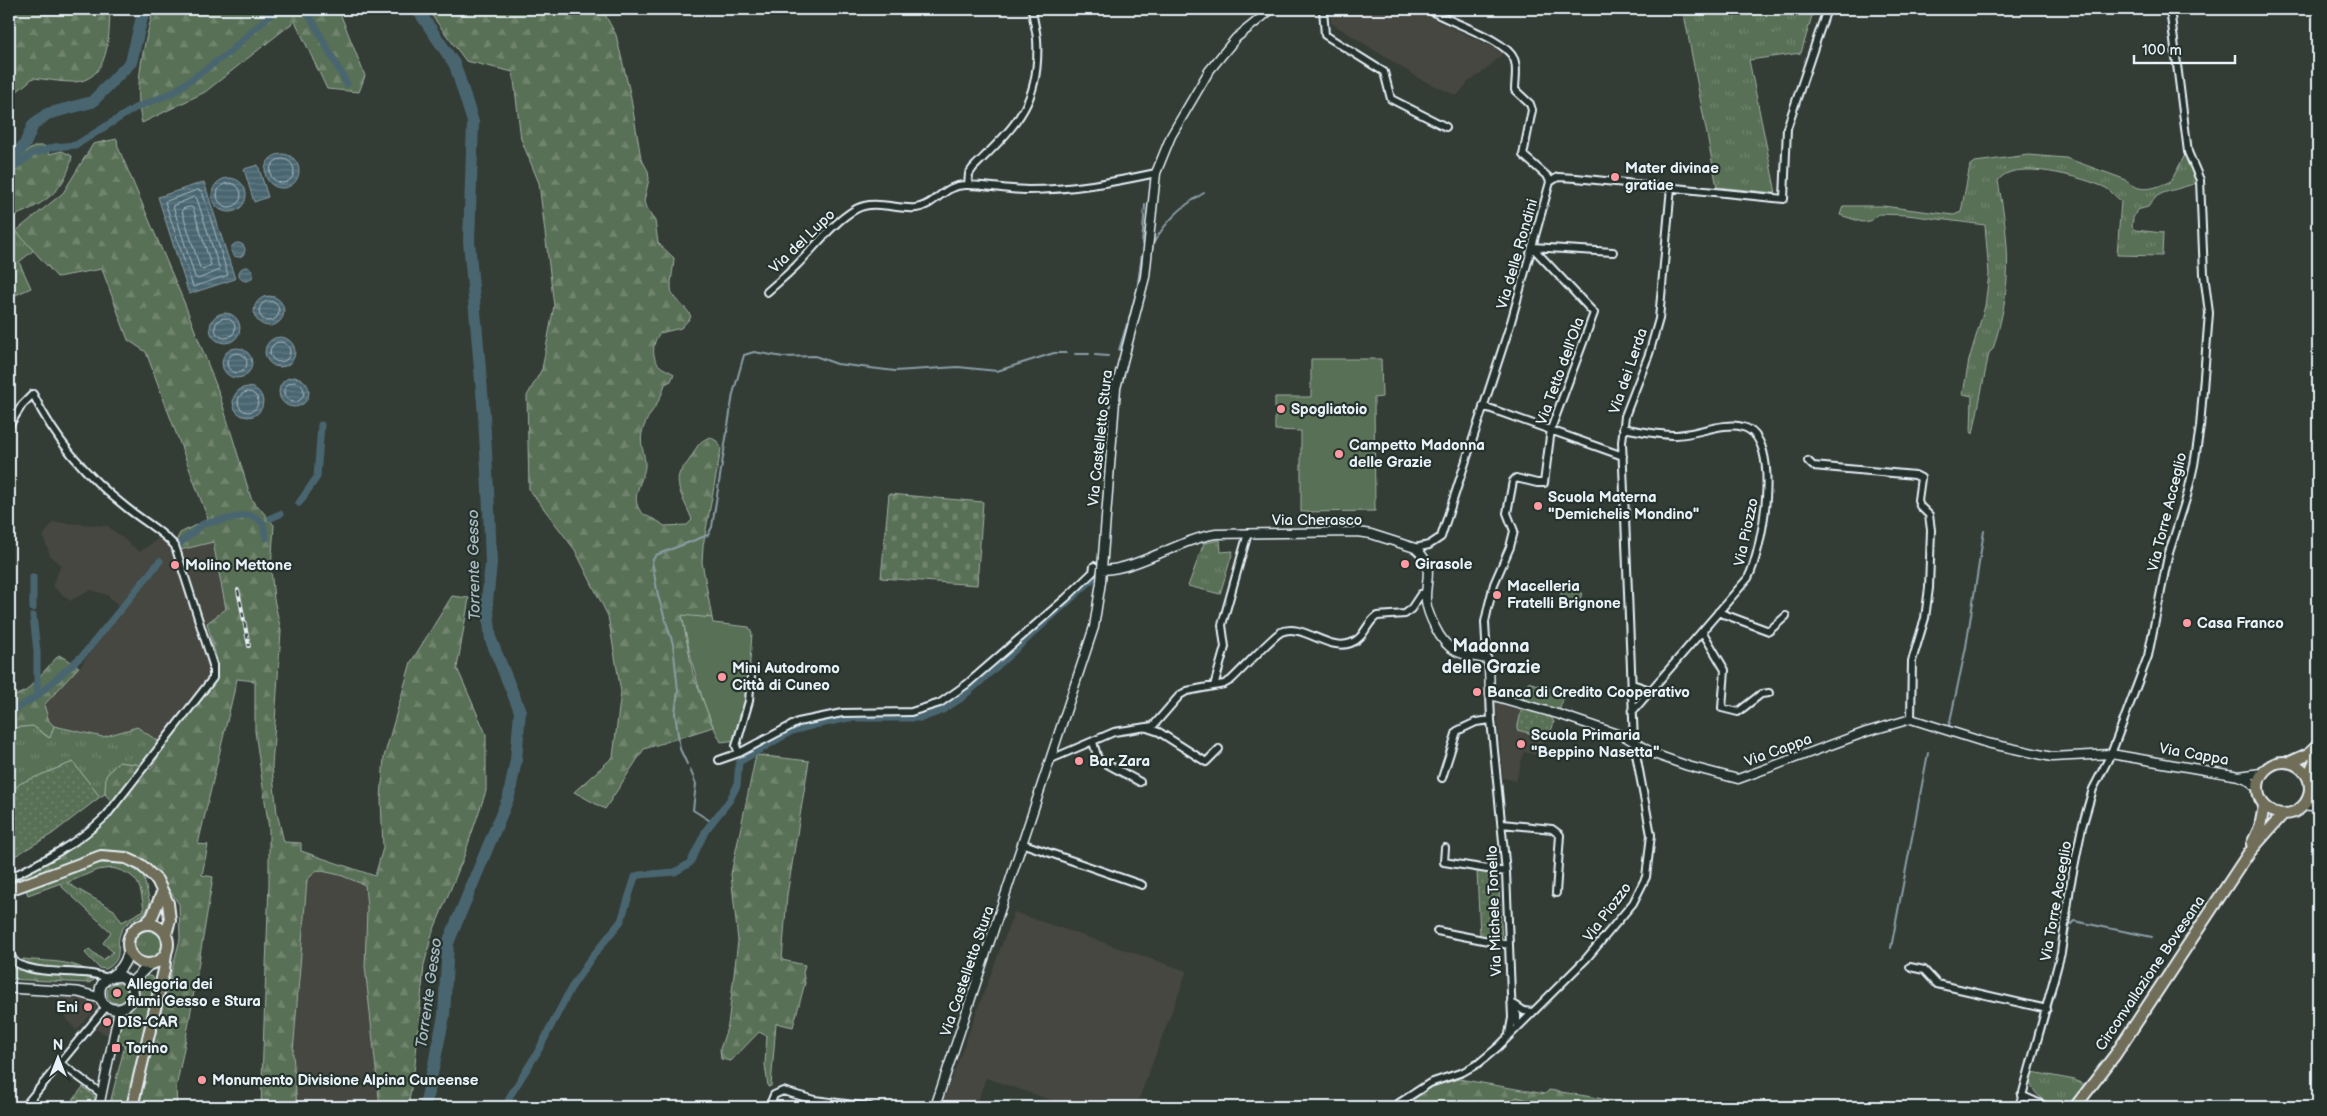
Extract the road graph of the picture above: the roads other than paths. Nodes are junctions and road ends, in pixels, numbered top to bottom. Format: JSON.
{"nodes":[{"id":1,"x":1032,"y":9,"type":"edge"},
{"id":2,"x":1272,"y":9,"type":"edge"},
{"id":3,"x":1323,"y":9,"type":"edge"},
{"id":4,"x":1428,"y":9,"type":"edge"},
{"id":5,"x":1827,"y":9,"type":"edge"},
{"id":6,"x":2170,"y":9,"type":"edge"},
{"id":7,"x":1446,"y":127,"type":"dead end"},
{"id":8,"x":1156,"y":173,"type":"junction"},
{"id":9,"x":1550,"y":182,"type":"junction"},
{"id":10,"x":968,"y":184,"type":"junction"},
{"id":11,"x":1671,"y":187,"type":"junction"},
{"id":12,"x":1532,"y":246,"type":"junction"},
{"id":13,"x":1613,"y":252,"type":"dead end"},
{"id":14,"x":767,"y":292,"type":"dead end"},
{"id":15,"x":1483,"y":406,"type":"junction"},
{"id":16,"x":9,"y":426,"type":"edge"},
{"id":17,"x":1623,"y":428,"type":"junction"},
{"id":18,"x":1551,"y":429,"type":"junction"},
{"id":19,"x":1623,"y":456,"type":"junction"},
{"id":20,"x":1808,"y":461,"type":"dead end"},
{"id":21,"x":1248,"y":534,"type":"junction"},
{"id":22,"x":1415,"y":548,"type":"junction"},
{"id":23,"x":1098,"y":568,"type":"junction"},
{"id":24,"x":1426,"y":593,"type":"junction"},
{"id":25,"x":1718,"y":612,"type":"junction"},
{"id":26,"x":1786,"y":616,"type":"dead end"},
{"id":27,"x":1702,"y":631,"type":"junction"},
{"id":28,"x":1487,"y":659,"type":"junction"},
{"id":29,"x":751,"y":676,"type":"dead end"},
{"id":30,"x":1632,"y":684,"type":"junction"},
{"id":31,"x":1214,"y":686,"type":"junction"},
{"id":32,"x":1650,"y":690,"type":"junction"},
{"id":33,"x":1769,"y":693,"type":"dead end"},
{"id":34,"x":1490,"y":694,"type":"junction"},
{"id":35,"x":1633,"y":710,"type":"junction"},
{"id":36,"x":1911,"y":719,"type":"junction"},
{"id":37,"x":1491,"y":720,"type":"junction"},
{"id":38,"x":1146,"y":728,"type":"junction"},
{"id":39,"x":1093,"y":742,"type":"junction"},
{"id":40,"x":1634,"y":743,"type":"junction"},
{"id":41,"x":2318,"y":744,"type":"edge"},
{"id":42,"x":1219,"y":749,"type":"dead end"},
{"id":43,"x":739,"y":753,"type":"junction"},
{"id":44,"x":2318,"y":753,"type":"edge"},
{"id":45,"x":2111,"y":754,"type":"junction"},
{"id":46,"x":1051,"y":759,"type":"junction"},
{"id":47,"x":719,"y":760,"type":"dead end"},
{"id":48,"x":2290,"y":762,"type":"junction"},
{"id":49,"x":2261,"y":773,"type":"junction"},
{"id":50,"x":2239,"y":776,"type":"junction"},
{"id":51,"x":1442,"y":778,"type":"dead end"},
{"id":52,"x":1140,"y":782,"type":"dead end"},
{"id":53,"x":2312,"y":785,"type":"edge"},
{"id":54,"x":2257,"y":788,"type":"junction"},
{"id":55,"x":2304,"y":805,"type":"junction"},
{"id":56,"x":2264,"y":806,"type":"junction"},
{"id":57,"x":2318,"y":807,"type":"edge"},
{"id":58,"x":2283,"y":814,"type":"junction"},
{"id":59,"x":1502,"y":824,"type":"junction"},
{"id":60,"x":1024,"y":844,"type":"junction"},
{"id":61,"x":1446,"y":848,"type":"dead end"},
{"id":62,"x":2248,"y":854,"type":"junction"},
{"id":63,"x":1506,"y":872,"type":"junction"},
{"id":64,"x":9,"y":878,"type":"edge"},
{"id":65,"x":1142,"y":885,"type":"dead end"},
{"id":66,"x":9,"y":890,"type":"edge"},
{"id":67,"x":162,"y":893,"type":"junction"},
{"id":68,"x":1556,"y":893,"type":"dead end"},
{"id":69,"x":145,"y":924,"type":"junction"},
{"id":70,"x":1437,"y":931,"type":"dead end"},
{"id":71,"x":166,"y":934,"type":"junction"},
{"id":72,"x":1509,"y":945,"type":"junction"},
{"id":73,"x":129,"y":950,"type":"junction"},
{"id":74,"x":9,"y":951,"type":"edge"},
{"id":75,"x":166,"y":954,"type":"junction"},
{"id":76,"x":150,"y":964,"type":"junction"},
{"id":77,"x":1910,"y":967,"type":"dead end"},
{"id":78,"x":108,"y":978,"type":"junction"},
{"id":79,"x":131,"y":983,"type":"junction"},
{"id":80,"x":160,"y":985,"type":"junction"},
{"id":81,"x":100,"y":986,"type":"junction"},
{"id":82,"x":9,"y":988,"type":"edge"},
{"id":83,"x":78,"y":992,"type":"junction"},
{"id":84,"x":100,"y":998,"type":"junction"},
{"id":85,"x":1509,"y":998,"type":"junction"},
{"id":86,"x":106,"y":1006,"type":"junction"},
{"id":87,"x":2047,"y":1009,"type":"junction"},
{"id":88,"x":119,"y":1010,"type":"junction"},
{"id":89,"x":1532,"y":1012,"type":"junction"},
{"id":90,"x":1517,"y":1026,"type":"junction"},
{"id":91,"x":1509,"y":1036,"type":"junction"},
{"id":92,"x":60,"y":1064,"type":"junction"},
{"id":93,"x":102,"y":1094,"type":"junction"},
{"id":94,"x":2021,"y":1095,"type":"junction"},
{"id":95,"x":848,"y":1106,"type":"edge"},
{"id":96,"x":24,"y":1107,"type":"edge"},
{"id":97,"x":99,"y":1107,"type":"edge"},
{"id":98,"x":132,"y":1107,"type":"edge"},
{"id":99,"x":769,"y":1107,"type":"edge"},
{"id":100,"x":870,"y":1107,"type":"edge"},
{"id":101,"x":936,"y":1107,"type":"edge"},
{"id":102,"x":1393,"y":1107,"type":"edge"},
{"id":103,"x":2019,"y":1107,"type":"edge"},
{"id":104,"x":2047,"y":1107,"type":"edge"},
{"id":105,"x":2074,"y":1107,"type":"edge"}],
"edges":[{"from":1,"to":10,"type":"street"},
{"from":2,"to":8,"type":"street","name":"Via Castelletto Stura"},
{"from":3,"to":7,"type":"street"},
{"from":4,"to":9,"type":"street","name":"Via delle Rondini"},
{"from":5,"to":11,"type":"street"},
{"from":6,"to":45,"type":"street","name":"Via Torre Acceglio"},
{"from":8,"to":10,"type":"street","name":"Via del Lupo"},
{"from":8,"to":23,"type":"street","name":"Via Castelletto Stura"},
{"from":9,"to":11,"type":"street"},
{"from":9,"to":12,"type":"street","name":"Via delle Rondini"},
{"from":10,"to":14,"type":"street","name":"Via del Lupo"},
{"from":11,"to":17,"type":"street","name":"Via dei Lerda"},
{"from":12,"to":13,"type":"street"},
{"from":12,"to":15,"type":"street","name":"Via delle Rondini"},
{"from":12,"to":18,"type":"street","name":"Via Tetto dell'Ola"},
{"from":15,"to":18,"type":"street"},
{"from":15,"to":22,"type":"street","name":"Via delle Rondini"},
{"from":16,"to":64,"type":"street"},
{"from":17,"to":19,"type":"street","name":"Via dei Lerda"},
{"from":17,"to":25,"type":"street","name":"Via Piozzo"},
{"from":18,"to":19,"type":"street"},
{"from":18,"to":28,"type":"street","name":"Via Tetto dell'Ola"},
{"from":19,"to":30,"type":"street","name":"Via dei Lerda"},
{"from":20,"to":36,"type":"street"},
{"from":21,"to":22,"type":"street","name":"Via Cherasco"},
{"from":21,"to":23,"type":"street","name":"Via Cherasco"},
{"from":21,"to":31,"type":"street"},
{"from":22,"to":24,"type":"street"},
{"from":23,"to":43,"type":"street"},
{"from":23,"to":46,"type":"street","name":"Via Castelletto Stura"},
{"from":24,"to":28,"type":"street"},
{"from":24,"to":31,"type":"street"},
{"from":25,"to":26,"type":"street"},
{"from":25,"to":27,"type":"street","name":"Via Piozzo"},
{"from":27,"to":32,"type":"street","name":"Via Piozzo"},
{"from":27,"to":33,"type":"street"},
{"from":28,"to":34,"type":"street"},
{"from":29,"to":43,"type":"street"},
{"from":30,"to":32,"type":"street"},
{"from":30,"to":35,"type":"street","name":"Via dei Lerda"},
{"from":31,"to":38,"type":"street"},
{"from":32,"to":35,"type":"street","name":"Via Piozzo"},
{"from":34,"to":37,"type":"street","name":"Via Michele Tonello"},
{"from":34,"to":40,"type":"street","name":"Via Cappa"},
{"from":35,"to":40,"type":"street","name":"Via Piozzo"},
{"from":36,"to":40,"type":"street","name":"Via Cappa"},
{"from":36,"to":45,"type":"street","name":"Via Cappa"},
{"from":37,"to":51,"type":"street"},
{"from":37,"to":59,"type":"street","name":"Via Michele Tonello"},
{"from":38,"to":39,"type":"street"},
{"from":38,"to":42,"type":"street"},
{"from":39,"to":46,"type":"street"},
{"from":39,"to":52,"type":"street"},
{"from":40,"to":89,"type":"street","name":"Via Piozzo"},
{"from":41,"to":48,"type":"main road"},
{"from":43,"to":47,"type":"street"},
{"from":44,"to":53,"type":"main road"},
{"from":45,"to":50,"type":"street","name":"Via Cappa"},
{"from":45,"to":87,"type":"street","name":"Via Torre Acceglio"},
{"from":46,"to":60,"type":"street","name":"Via Castelletto Stura"},
{"from":48,"to":49,"type":"main road"},
{"from":48,"to":53,"type":"main road"},
{"from":49,"to":50,"type":"street"},
{"from":49,"to":54,"type":"main road"},
{"from":50,"to":54,"type":"street"},
{"from":53,"to":55,"type":"main road"},
{"from":54,"to":56,"type":"main road"},
{"from":55,"to":57,"type":"street"},
{"from":55,"to":58,"type":"main road"},
{"from":56,"to":58,"type":"main road"},
{"from":56,"to":62,"type":"main road","name":"Circonvallazione Bovesana"},
{"from":58,"to":62,"type":"main road","name":"Circonvallazione Bovesana"},
{"from":59,"to":63,"type":"street","name":"Via Michele Tonello"},
{"from":59,"to":68,"type":"street","name":"Via Michele Tonello"},
{"from":60,"to":65,"type":"street"},
{"from":60,"to":101,"type":"street","name":"Via Castelletto Stura"},
{"from":61,"to":63,"type":"street"},
{"from":62,"to":105,"type":"main road","name":"Circonvallazione Bovesana"},
{"from":63,"to":72,"type":"street","name":"Via Michele Tonello"},
{"from":66,"to":67,"type":"main road"},
{"from":67,"to":69,"type":"main road"},
{"from":67,"to":71,"type":"main road"},
{"from":69,"to":71,"type":"main road"},
{"from":69,"to":73,"type":"main road"},
{"from":70,"to":72,"type":"street"},
{"from":71,"to":75,"type":"main road"},
{"from":72,"to":85,"type":"street","name":"Via Michele Tonello"},
{"from":73,"to":76,"type":"main road"},
{"from":73,"to":78,"type":"main road"},
{"from":74,"to":78,"type":"street"},
{"from":75,"to":76,"type":"main road"},
{"from":75,"to":80,"type":"main road"},
{"from":76,"to":79,"type":"main road"},
{"from":76,"to":80,"type":"main road"},
{"from":77,"to":87,"type":"street"},
{"from":78,"to":79,"type":"main road"},
{"from":78,"to":81,"type":"main road"},
{"from":79,"to":88,"type":"main road"},
{"from":80,"to":98,"type":"main road"},
{"from":81,"to":83,"type":"main road"},
{"from":81,"to":84,"type":"main road"},
{"from":82,"to":83,"type":"main road"},
{"from":83,"to":84,"type":"main road"},
{"from":84,"to":86,"type":"main road"},
{"from":85,"to":89,"type":"street","name":"Via Michele Tonello"},
{"from":85,"to":90,"type":"street","name":"Via Michele Tonello"},
{"from":85,"to":91,"type":"street","name":"Via Michele Tonello"},
{"from":86,"to":88,"type":"main road"},
{"from":86,"to":92,"type":"street"},
{"from":87,"to":94,"type":"street","name":"Via Torre Acceglio"},
{"from":88,"to":93,"type":"street"},
{"from":89,"to":90,"type":"street","name":"Via Piozzo"},
{"from":90,"to":91,"type":"street","name":"Via Piozzo"},
{"from":91,"to":102,"type":"street","name":"Via Piozzo"},
{"from":92,"to":93,"type":"street"},
{"from":92,"to":96,"type":"street"},
{"from":93,"to":97,"type":"street"},
{"from":94,"to":103,"type":"street","name":"Via Torre Acceglio"},
{"from":94,"to":104,"type":"street"},
{"from":95,"to":99,"type":"street"},
{"from":95,"to":100,"type":"street"}]}
